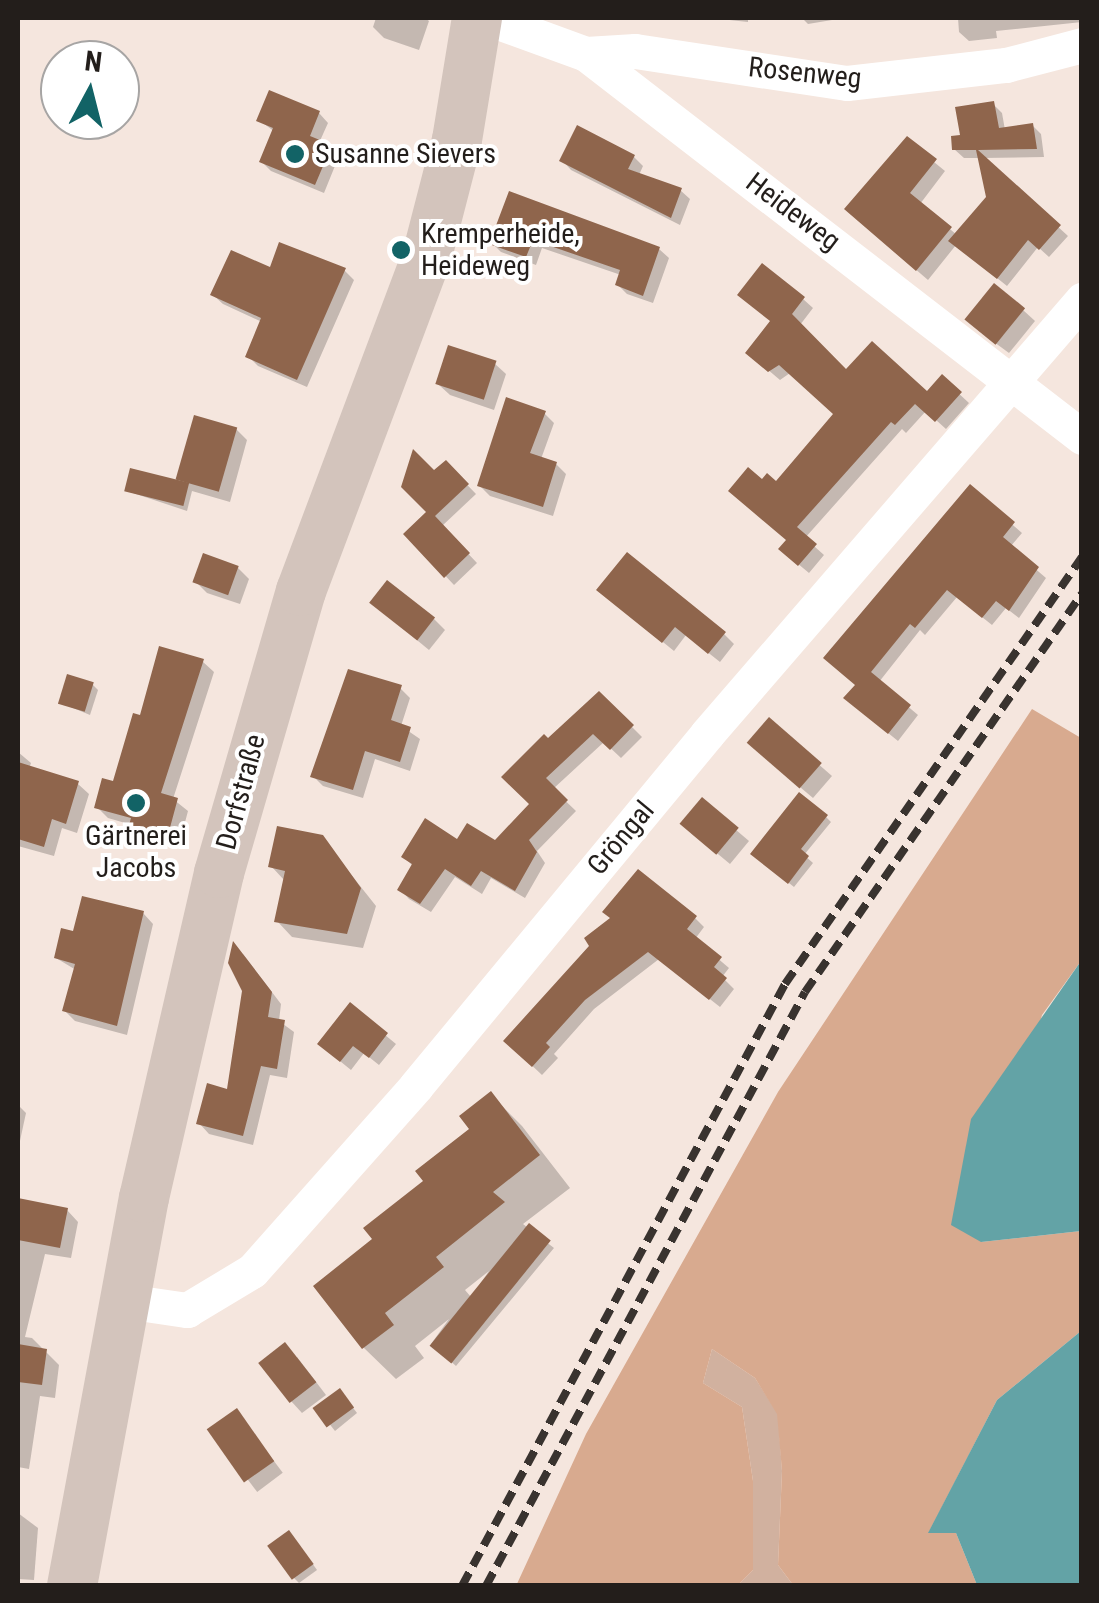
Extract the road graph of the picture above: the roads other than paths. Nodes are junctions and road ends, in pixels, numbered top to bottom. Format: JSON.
{"nodes":[{"id":1,"x":477,"y":18,"type":"edge"},
{"id":2,"x":487,"y":18,"type":"edge"},
{"id":3,"x":1082,"y":45,"type":"edge"},
{"id":4,"x":586,"y":54,"type":"junction"},
{"id":5,"x":1082,"y":300,"type":"edge"},
{"id":6,"x":1012,"y":379,"type":"junction"},
{"id":7,"x":1082,"y":436,"type":"edge"},
{"id":8,"x":125,"y":1300,"type":"junction"},
{"id":9,"x":72,"y":1586,"type":"edge"}],
"edges":[{"from":1,"to":8,"type":"main road","name":"Dorfstraße"},
{"from":2,"to":4,"type":"street","name":"Heideweg"},
{"from":3,"to":4,"type":"street","name":"Rosenweg"},
{"from":4,"to":6,"type":"street","name":"Heideweg"},
{"from":5,"to":6,"type":"street","name":"Gröngal"},
{"from":6,"to":7,"type":"street","name":"Heideweg"},
{"from":6,"to":8,"type":"street","name":"Gröngal"},
{"from":8,"to":9,"type":"main road","name":"Dorfstraße"}]}
